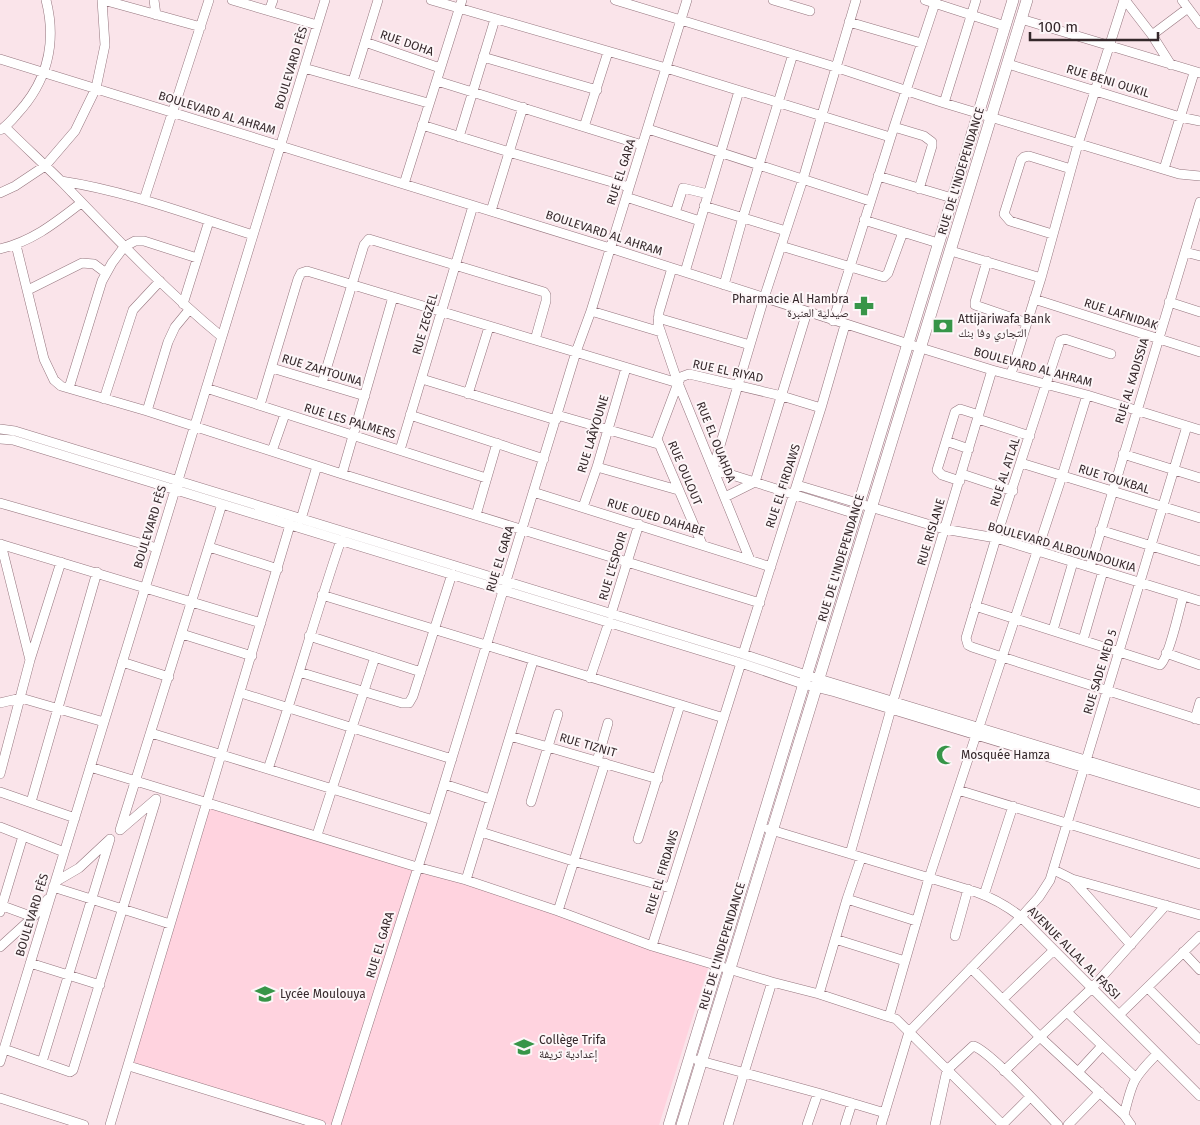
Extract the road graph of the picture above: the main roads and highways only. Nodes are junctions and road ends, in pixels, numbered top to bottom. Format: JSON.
{"nodes":[{"id":1,"x":1013,"y":0,"type":"edge"},
{"id":2,"x":1027,"y":0,"type":"edge"},
{"id":3,"x":669,"y":1125,"type":"edge"},
{"id":4,"x":682,"y":1125,"type":"edge"}],
"edges":[{"from":1,"to":3,"type":"main road","name":"RUE DE L'INDEPENDANCE"},
{"from":2,"to":4,"type":"main road","name":"RUE DE L'INDEPENDANCE"}]}
